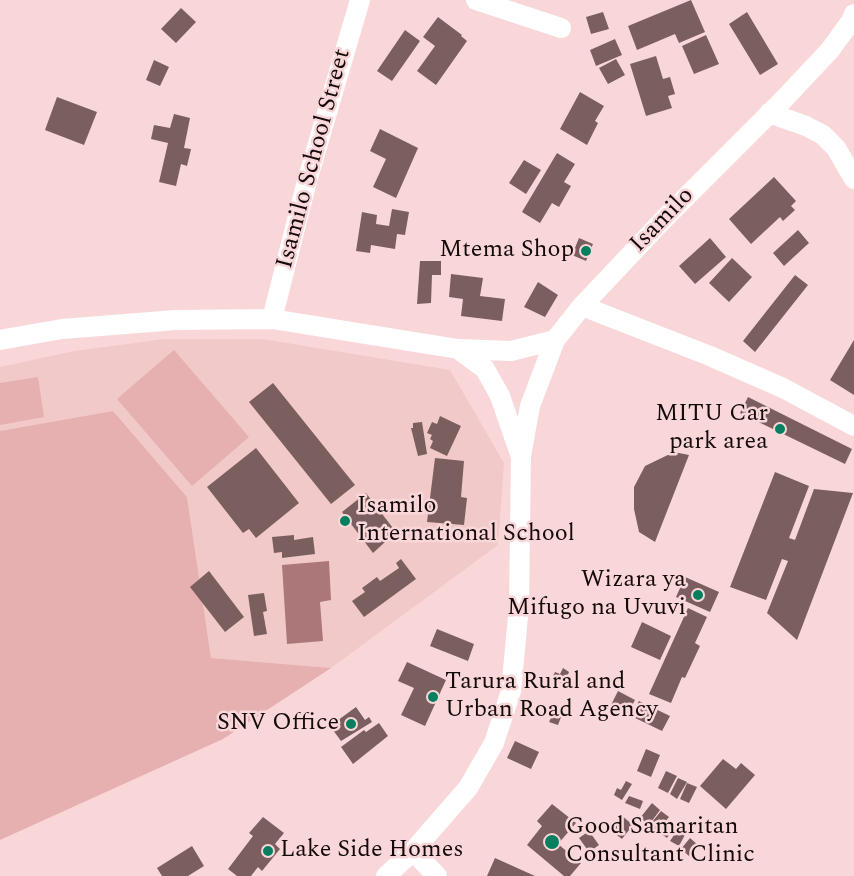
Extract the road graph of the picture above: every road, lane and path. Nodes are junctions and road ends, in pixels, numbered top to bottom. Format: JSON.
{"nodes":[{"id":1,"x":360,"y":0,"type":"edge"},
{"id":2,"x":476,"y":0,"type":"edge"},
{"id":3,"x":854,"y":14,"type":"edge"},
{"id":4,"x":561,"y":28,"type":"dead end"},
{"id":5,"x":769,"y":113,"type":"junction"},
{"id":6,"x":854,"y":179,"type":"edge"},
{"id":7,"x":582,"y":306,"type":"junction"},
{"id":8,"x":272,"y":319,"type":"junction"},
{"id":9,"x":0,"y":340,"type":"edge"},
{"id":10,"x":555,"y":340,"type":"junction"},
{"id":11,"x":458,"y":349,"type":"junction"},
{"id":12,"x":854,"y":426,"type":"edge"},
{"id":13,"x":521,"y":456,"type":"junction"},
{"id":14,"x":413,"y":851,"type":"junction"},
{"id":15,"x":386,"y":876,"type":"edge"},
{"id":16,"x":437,"y":876,"type":"edge"}],
"edges":[{"from":1,"to":8,"type":"street","name":"Isamilo School Street"},
{"from":2,"to":4,"type":"street"},
{"from":3,"to":5,"type":"street","name":"Isamilo"},
{"from":5,"to":6,"type":"street"},
{"from":5,"to":7,"type":"street","name":"Isamilo"},
{"from":7,"to":10,"type":"street","name":"Isamilo"},
{"from":7,"to":12,"type":"street"},
{"from":8,"to":9,"type":"street"},
{"from":8,"to":11,"type":"street"},
{"from":10,"to":11,"type":"street"},
{"from":10,"to":13,"type":"street","name":"Isamilo"},
{"from":11,"to":13,"type":"street"},
{"from":13,"to":14,"type":"street"},
{"from":14,"to":15,"type":"street"},
{"from":14,"to":16,"type":"street"}]}
